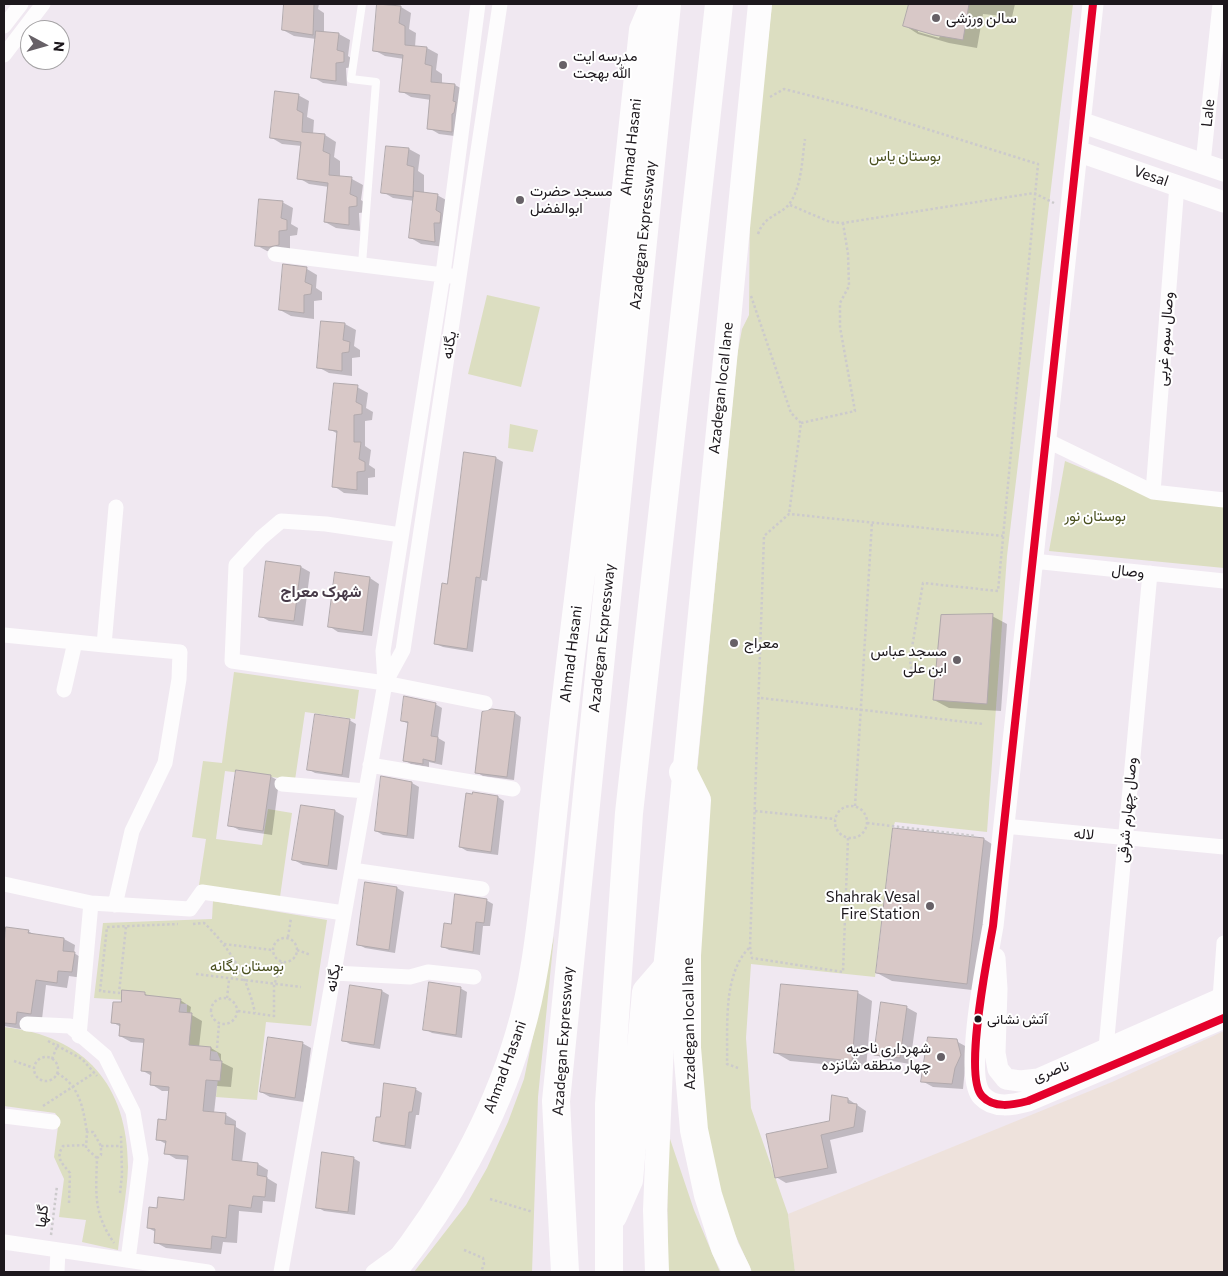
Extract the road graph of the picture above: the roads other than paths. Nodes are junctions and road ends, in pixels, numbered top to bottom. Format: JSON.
{"nodes":[{"id":1,"x":21,"y":4,"type":"edge"},
{"id":2,"x":43,"y":4,"type":"edge"},
{"id":3,"x":362,"y":4,"type":"edge"},
{"id":4,"x":478,"y":4,"type":"edge"},
{"id":5,"x":500,"y":4,"type":"edge"},
{"id":6,"x":654,"y":4,"type":"edge"},
{"id":7,"x":667,"y":4,"type":"edge"},
{"id":8,"x":719,"y":4,"type":"edge"},
{"id":9,"x":760,"y":4,"type":"edge"},
{"id":10,"x":1093,"y":4,"type":"edge"},
{"id":11,"x":1220,"y":4,"type":"edge"},
{"id":12,"x":4,"y":26,"type":"edge"},
{"id":13,"x":4,"y":55,"type":"edge"},
{"id":14,"x":1080,"y":122,"type":"junction"},
{"id":15,"x":1077,"y":151,"type":"junction"},
{"id":16,"x":1203,"y":163,"type":"junction"},
{"id":17,"x":1224,"y":171,"type":"edge"},
{"id":18,"x":1177,"y":185,"type":"junction"},
{"id":19,"x":1224,"y":202,"type":"edge"},
{"id":20,"x":274,"y":254,"type":"dead end"},
{"id":21,"x":362,"y":264,"type":"junction"},
{"id":22,"x":442,"y":274,"type":"junction"},
{"id":23,"x":460,"y":277,"type":"junction"},
{"id":24,"x":1046,"y":440,"type":"junction"},
{"id":25,"x":1153,"y":492,"type":"junction"},
{"id":26,"x":1224,"y":500,"type":"edge"},
{"id":27,"x":116,"y":507,"type":"dead end"},
{"id":28,"x":401,"y":535,"type":"junction"},
{"id":29,"x":1033,"y":560,"type":"junction"},
{"id":30,"x":1150,"y":573,"type":"junction"},
{"id":31,"x":1224,"y":581,"type":"edge"},
{"id":32,"x":4,"y":635,"type":"edge"},
{"id":33,"x":75,"y":642,"type":"junction"},
{"id":34,"x":104,"y":645,"type":"junction"},
{"id":35,"x":385,"y":683,"type":"junction"},
{"id":36,"x":64,"y":690,"type":"dead end"},
{"id":37,"x":485,"y":704,"type":"dead end"},
{"id":38,"x":370,"y":765,"type":"junction"},
{"id":39,"x":683,"y":772,"type":"junction"},
{"id":40,"x":282,"y":784,"type":"dead end"},
{"id":41,"x":513,"y":789,"type":"dead end"},
{"id":42,"x":366,"y":791,"type":"junction"},
{"id":43,"x":1004,"y":826,"type":"junction"},
{"id":44,"x":1124,"y":837,"type":"junction"},
{"id":45,"x":1224,"y":847,"type":"edge"},
{"id":46,"x":352,"y":870,"type":"junction"},
{"id":47,"x":4,"y":884,"type":"edge"},
{"id":48,"x":482,"y":889,"type":"dead end"},
{"id":49,"x":91,"y":903,"type":"junction"},
{"id":50,"x":115,"y":905,"type":"junction"},
{"id":51,"x":344,"y":913,"type":"junction"},
{"id":52,"x":993,"y":926,"type":"junction"},
{"id":53,"x":1224,"y":943,"type":"edge"},
{"id":54,"x":665,"y":970,"type":"junction"},
{"id":55,"x":334,"y":973,"type":"junction"},
{"id":56,"x":474,"y":977,"type":"dead end"},
{"id":57,"x":1223,"y":1005,"type":"edge"},
{"id":58,"x":27,"y":1024,"type":"dead end"},
{"id":59,"x":79,"y":1036,"type":"junction"},
{"id":60,"x":1106,"y":1048,"type":"junction"},
{"id":61,"x":4,"y":1116,"type":"edge"},
{"id":62,"x":53,"y":1122,"type":"dead end"},
{"id":63,"x":608,"y":1227,"type":"junction"},
{"id":64,"x":416,"y":1241,"type":"junction"},
{"id":65,"x":4,"y":1242,"type":"edge"},
{"id":66,"x":54,"y":1249,"type":"junction"},
{"id":67,"x":128,"y":1260,"type":"junction"},
{"id":68,"x":158,"y":1268,"type":"edge"},
{"id":69,"x":57,"y":1272,"type":"edge"},
{"id":70,"x":208,"y":1272,"type":"edge"},
{"id":71,"x":281,"y":1272,"type":"edge"},
{"id":72,"x":374,"y":1272,"type":"edge"},
{"id":73,"x":392,"y":1272,"type":"edge"},
{"id":74,"x":565,"y":1272,"type":"edge"},
{"id":75,"x":609,"y":1272,"type":"edge"},
{"id":76,"x":657,"y":1272,"type":"edge"},
{"id":77,"x":737,"y":1272,"type":"edge"}],
"edges":[{"from":1,"to":12,"type":"street"},
{"from":2,"to":13,"type":"street"},
{"from":3,"to":21,"type":"lane"},
{"from":4,"to":22,"type":"street","name":"یگانه"},
{"from":5,"to":23,"type":"street","name":"یگانه"},
{"from":6,"to":64,"type":"highway","name":"Ahmad Hasani"},
{"from":7,"to":74,"type":"highway","name":"Azadegan Expressway"},
{"from":8,"to":63,"type":"highway"},
{"from":9,"to":39,"type":"main road","name":"Azadegan local lane"},
{"from":10,"to":14,"type":"street"},
{"from":11,"to":16,"type":"street","name":"Lale"},
{"from":14,"to":15,"type":"street"},
{"from":14,"to":16,"type":"street","name":"Vesal"},
{"from":15,"to":18,"type":"street","name":"Vesal"},
{"from":15,"to":24,"type":"street"},
{"from":16,"to":17,"type":"street","name":"Vesal"},
{"from":18,"to":19,"type":"street","name":"Vesal"},
{"from":18,"to":25,"type":"street","name":"وصال سوم غربی"},
{"from":20,"to":21,"type":"street"},
{"from":21,"to":22,"type":"street"},
{"from":22,"to":23,"type":"street"},
{"from":22,"to":28,"type":"street","name":"یگانه"},
{"from":23,"to":35,"type":"street","name":"یگانه"},
{"from":24,"to":25,"type":"street"},
{"from":24,"to":29,"type":"street"},
{"from":25,"to":26,"type":"street"},
{"from":27,"to":34,"type":"street"},
{"from":28,"to":35,"type":"street","name":"یگانه"},
{"from":28,"to":35,"type":"street"},
{"from":29,"to":30,"type":"street","name":"وصال"},
{"from":29,"to":43,"type":"street"},
{"from":30,"to":31,"type":"street","name":"وصال"},
{"from":30,"to":44,"type":"street","name":"وصال چهارم شرقی"},
{"from":32,"to":33,"type":"street"},
{"from":33,"to":34,"type":"street"},
{"from":33,"to":36,"type":"street"},
{"from":34,"to":50,"type":"street"},
{"from":35,"to":37,"type":"street"},
{"from":35,"to":38,"type":"street","name":"یگانه"},
{"from":38,"to":41,"type":"street"},
{"from":38,"to":42,"type":"street","name":"یگانه"},
{"from":39,"to":54,"type":"main road","name":"Azadegan local lane"},
{"from":39,"to":77,"type":"highway","name":"Azadegan local lane"},
{"from":40,"to":42,"type":"street"},
{"from":42,"to":46,"type":"street","name":"یگانه"},
{"from":43,"to":44,"type":"street","name":"لاله"},
{"from":43,"to":52,"type":"street"},
{"from":44,"to":45,"type":"street","name":"لاله"},
{"from":44,"to":60,"type":"street","name":"وصال چهارم شرقی"},
{"from":46,"to":48,"type":"street"},
{"from":46,"to":51,"type":"street","name":"یگانه"},
{"from":47,"to":49,"type":"street"},
{"from":49,"to":50,"type":"street"},
{"from":49,"to":59,"type":"street"},
{"from":50,"to":51,"type":"street"},
{"from":51,"to":55,"type":"street","name":"یگانه"},
{"from":52,"to":57,"type":"street","name":"ناصری"},
{"from":52,"to":60,"type":"street","name":"ناصری"},
{"from":53,"to":57,"type":"street"},
{"from":54,"to":63,"type":"highway"},
{"from":54,"to":76,"type":"main road","name":"Azadegan local lane"},
{"from":55,"to":56,"type":"street"},
{"from":55,"to":71,"type":"street","name":"یگانه"},
{"from":57,"to":60,"type":"street","name":"ناصری"},
{"from":58,"to":59,"type":"street"},
{"from":59,"to":67,"type":"street"},
{"from":61,"to":62,"type":"street"},
{"from":63,"to":75,"type":"highway"},
{"from":64,"to":72,"type":"street"},
{"from":64,"to":73,"type":"highway","name":"Ahmad Hasani"},
{"from":65,"to":66,"type":"street"},
{"from":66,"to":67,"type":"street"},
{"from":66,"to":69,"type":"street"},
{"from":67,"to":68,"type":"street"},
{"from":68,"to":70,"type":"street"}]}
